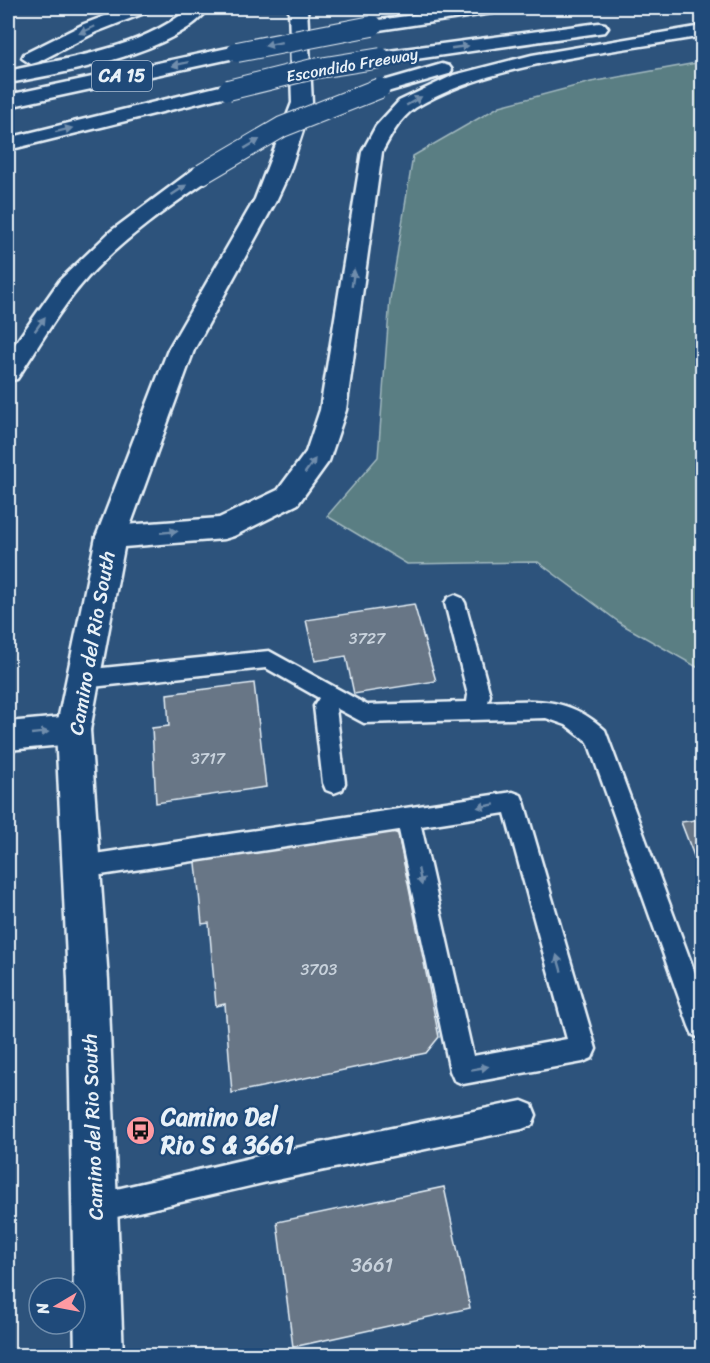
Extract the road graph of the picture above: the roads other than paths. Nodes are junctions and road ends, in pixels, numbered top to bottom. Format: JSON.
{"nodes":[{"id":1,"x":141,"y":8,"type":"edge"},
{"id":2,"x":200,"y":8,"type":"edge"},
{"id":3,"x":298,"y":8,"type":"edge"},
{"id":4,"x":493,"y":8,"type":"edge"},
{"id":5,"x":702,"y":18,"type":"edge"},
{"id":6,"x":702,"y":31,"type":"edge"},
{"id":7,"x":678,"y":35,"type":"junction"},
{"id":8,"x":299,"y":39,"type":"junction"},
{"id":9,"x":8,"y":71,"type":"edge"},
{"id":10,"x":8,"y":76,"type":"edge"},
{"id":11,"x":8,"y":100,"type":"edge"},
{"id":12,"x":8,"y":144,"type":"edge"},
{"id":13,"x":8,"y":373,"type":"edge"},
{"id":14,"x":111,"y":537,"type":"junction"},
{"id":15,"x":455,"y":603,"type":"dead end"},
{"id":16,"x":83,"y":678,"type":"junction"},
{"id":17,"x":333,"y":696,"type":"junction"},
{"id":18,"x":476,"y":711,"type":"junction"},
{"id":19,"x":73,"y":730,"type":"junction"},
{"id":20,"x":8,"y":736,"type":"edge"},
{"id":21,"x":334,"y":783,"type":"dead end"},
{"id":22,"x":408,"y":819,"type":"junction"},
{"id":23,"x":81,"y":867,"type":"junction"},
{"id":24,"x":702,"y":1026,"type":"edge"},
{"id":25,"x":522,"y":1115,"type":"dead end"},
{"id":26,"x":95,"y":1208,"type":"junction"},
{"id":27,"x":99,"y":1356,"type":"edge"}],
"edges":[{"from":1,"to":9,"type":"main road","one_way":true},
{"from":2,"to":10,"type":"main road"},
{"from":3,"to":8,"type":"main road","name":"Camino del Rio South"},
{"from":4,"to":8,"type":"main road","name":"Escondido Freeway","number":"CA 15","bridge":true},
{"from":12,"to":5,"type":"main road","name":"Escondido Freeway","number":"CA 15","one_way":true,"bridge":true},
{"from":6,"to":7,"type":"main road"},
{"from":13,"to":7,"type":"main road","one_way":true,"bridge":true},
{"from":14,"to":7,"type":"main road","one_way":true},
{"from":8,"to":11,"type":"main road","name":"Escondido Freeway","number":"CA 15","one_way":true,"bridge":true},
{"from":8,"to":14,"type":"main road","name":"Camino del Rio South"},
{"from":14,"to":16,"type":"main road","name":"Camino del Rio South"},
{"from":15,"to":18,"type":"lane"},
{"from":16,"to":17,"type":"lane"},
{"from":16,"to":19,"type":"main road","name":"Camino del Rio South"},
{"from":17,"to":18,"type":"lane"},
{"from":17,"to":21,"type":"lane"},
{"from":18,"to":24,"type":"lane"},
{"from":20,"to":19,"type":"main road","one_way":true},
{"from":19,"to":23,"type":"main road","name":"Camino del Rio South"},
{"from":22,"to":22,"type":"lane","one_way":true},
{"from":22,"to":23,"type":"lane"},
{"from":23,"to":26,"type":"main road","name":"Camino del Rio South"},
{"from":25,"to":26,"type":"lane"},
{"from":26,"to":27,"type":"main road","name":"Camino del Rio South"}]}
